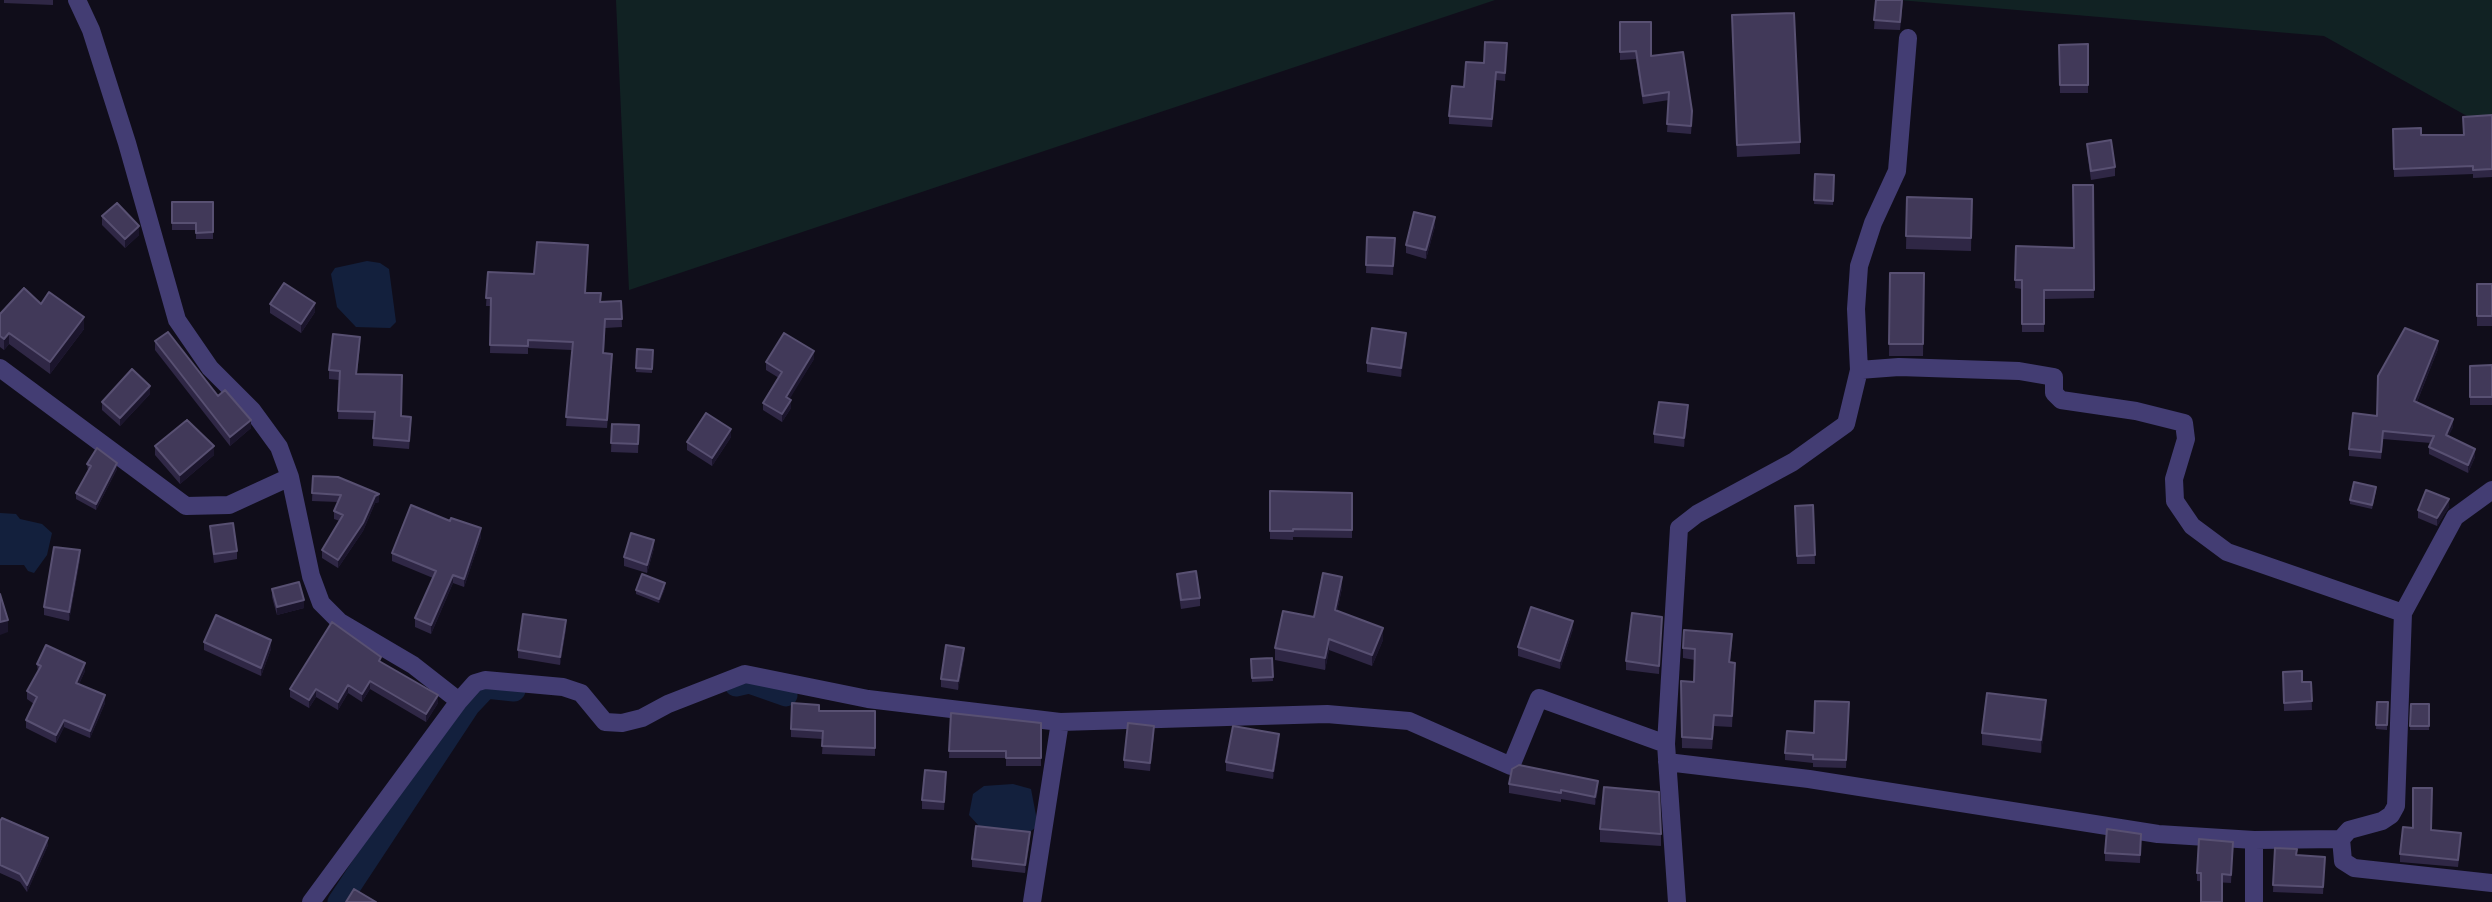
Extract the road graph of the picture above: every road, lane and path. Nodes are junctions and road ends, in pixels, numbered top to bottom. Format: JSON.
{"nodes":[{"id":1,"x":77,"y":0,"type":"edge"},
{"id":2,"x":1908,"y":38,"type":"dead end"},
{"id":3,"x":0,"y":368,"type":"edge"},
{"id":4,"x":1859,"y":370,"type":"junction"},
{"id":5,"x":290,"y":477,"type":"junction"},
{"id":6,"x":2492,"y":490,"type":"edge"},
{"id":7,"x":2403,"y":613,"type":"junction"},
{"id":8,"x":458,"y":701,"type":"junction"},
{"id":9,"x":1060,"y":722,"type":"junction"},
{"id":10,"x":1667,"y":753,"type":"junction"},
{"id":11,"x":2342,"y":839,"type":"junction"},
{"id":12,"x":2254,"y":840,"type":"junction"},
{"id":13,"x":2492,"y":883,"type":"edge"},
{"id":14,"x":311,"y":902,"type":"edge"},
{"id":15,"x":1032,"y":902,"type":"edge"},
{"id":16,"x":1677,"y":902,"type":"edge"},
{"id":17,"x":2254,"y":902,"type":"edge"}],
"edges":[{"from":1,"to":5,"type":"street"},
{"from":2,"to":4,"type":"street"},
{"from":3,"to":5,"type":"street"},
{"from":4,"to":7,"type":"street"},
{"from":4,"to":10,"type":"street"},
{"from":5,"to":8,"type":"street"},
{"from":6,"to":7,"type":"street"},
{"from":7,"to":11,"type":"street"},
{"from":8,"to":9,"type":"street"},
{"from":8,"to":14,"type":"street"},
{"from":9,"to":10,"type":"street"},
{"from":9,"to":15,"type":"street"},
{"from":10,"to":12,"type":"street"},
{"from":10,"to":16,"type":"street"},
{"from":11,"to":12,"type":"street"},
{"from":11,"to":13,"type":"street"},
{"from":12,"to":17,"type":"street"}]}
